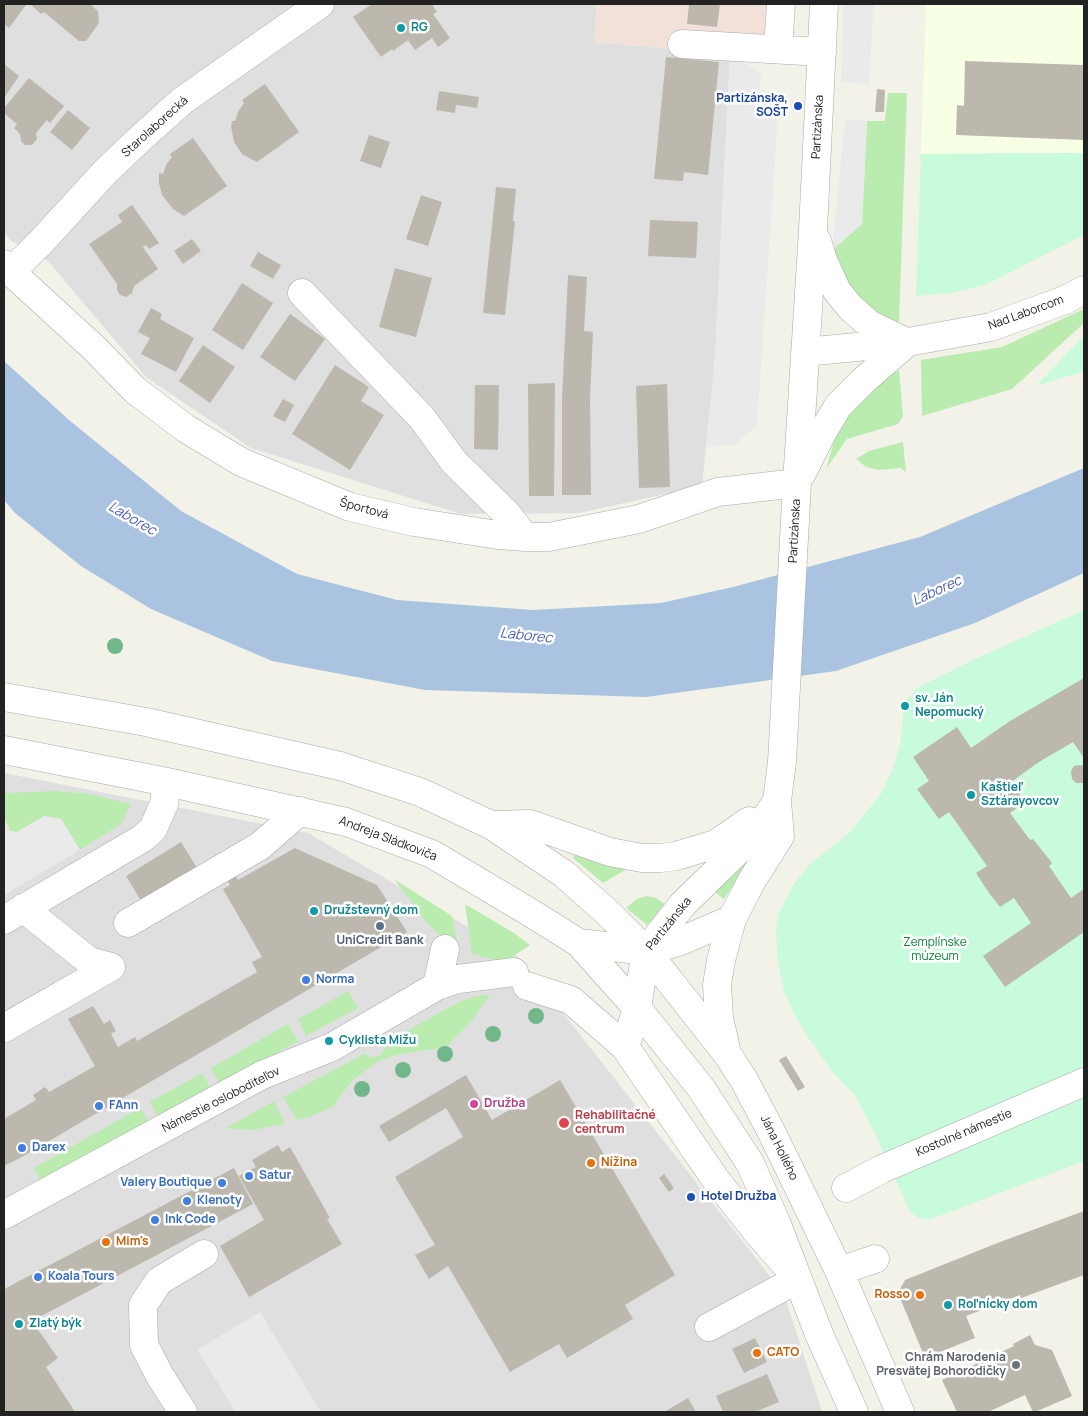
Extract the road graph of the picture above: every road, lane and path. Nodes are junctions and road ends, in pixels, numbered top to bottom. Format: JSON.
{"nodes":[{"id":1,"x":320,"y":4,"type":"edge"},
{"id":2,"x":781,"y":4,"type":"edge"},
{"id":3,"x":824,"y":4,"type":"edge"},
{"id":4,"x":682,"y":44,"type":"dead end"},
{"id":5,"x":778,"y":49,"type":"junction"},
{"id":6,"x":822,"y":52,"type":"junction"},
{"id":7,"x":814,"y":230,"type":"junction"},
{"id":8,"x":7,"y":268,"type":"edge"},
{"id":9,"x":1084,"y":290,"type":"edge"},
{"id":10,"x":302,"y":293,"type":"dead end"},
{"id":11,"x":908,"y":342,"type":"junction"},
{"id":12,"x":805,"y":352,"type":"junction"},
{"id":13,"x":797,"y":483,"type":"junction"},
{"id":14,"x":525,"y":537,"type":"junction"},
{"id":15,"x":4,"y":697,"type":"edge"},
{"id":16,"x":4,"y":750,"type":"edge"},
{"id":17,"x":167,"y":782,"type":"junction"},
{"id":18,"x":777,"y":801,"type":"junction"},
{"id":19,"x":300,"y":811,"type":"junction"},
{"id":20,"x":491,"y":826,"type":"junction"},
{"id":21,"x":13,"y":914,"type":"edge"},
{"id":22,"x":732,"y":919,"type":"junction"},
{"id":23,"x":128,"y":923,"type":"dead end"},
{"id":24,"x":579,"y":943,"type":"junction"},
{"id":25,"x":445,"y":949,"type":"dead end"},
{"id":26,"x":646,"y":951,"type":"junction"},
{"id":27,"x":437,"y":986,"type":"junction"},
{"id":28,"x":637,"y":1008,"type":"junction"},
{"id":29,"x":4,"y":1028,"type":"edge"},
{"id":30,"x":625,"y":1047,"type":"junction"},
{"id":31,"x":728,"y":1056,"type":"junction"},
{"id":32,"x":1084,"y":1082,"type":"edge"},
{"id":33,"x":58,"y":1186,"type":"junction"},
{"id":34,"x":846,"y":1188,"type":"dead end"},
{"id":35,"x":4,"y":1215,"type":"edge"},
{"id":36,"x":4,"y":1231,"type":"edge"},
{"id":37,"x":204,"y":1254,"type":"dead end"},
{"id":38,"x":875,"y":1259,"type":"dead end"},
{"id":39,"x":838,"y":1271,"type":"junction"},
{"id":40,"x":798,"y":1279,"type":"junction"},
{"id":41,"x":709,"y":1327,"type":"dead end"},
{"id":42,"x":183,"y":1412,"type":"edge"},
{"id":43,"x":854,"y":1412,"type":"edge"},
{"id":44,"x":900,"y":1412,"type":"edge"}],
"edges":[{"from":1,"to":8,"type":"street","name":"Starolaborecká"},
{"from":2,"to":5,"type":"street"},
{"from":3,"to":6,"type":"street","name":"Partizánska"},
{"from":4,"to":5,"type":"street"},
{"from":5,"to":6,"type":"street"},
{"from":6,"to":7,"type":"street","name":"Partizánska"},
{"from":7,"to":11,"type":"street"},
{"from":7,"to":12,"type":"street","name":"Partizánska"},
{"from":8,"to":14,"type":"street","name":"Športová"},
{"from":9,"to":11,"type":"street","name":"Nad Laborcom"},
{"from":10,"to":14,"type":"street"},
{"from":11,"to":12,"type":"street","name":"Nad Laborcom"},
{"from":11,"to":13,"type":"street"},
{"from":12,"to":13,"type":"street","name":"Partizánska"},
{"from":13,"to":14,"type":"street","name":"Športová"},
{"from":13,"to":18,"type":"street","name":"Partizánska"},
{"from":15,"to":20,"type":"street"},
{"from":16,"to":17,"type":"street","name":"Andreja Sládkoviča"},
{"from":17,"to":19,"type":"street","name":"Andreja Sládkoviča"},
{"from":17,"to":21,"type":"street"},
{"from":18,"to":20,"type":"street"},
{"from":18,"to":22,"type":"street"},
{"from":18,"to":26,"type":"street","name":"Partizánska"},
{"from":19,"to":23,"type":"street"},
{"from":19,"to":24,"type":"street","name":"Andreja Sládkoviča"},
{"from":20,"to":26,"type":"street","name":"Jána Hollého"},
{"from":21,"to":29,"type":"street"},
{"from":22,"to":26,"type":"street"},
{"from":22,"to":31,"type":"street"},
{"from":24,"to":26,"type":"street"},
{"from":24,"to":28,"type":"street","name":"Andreja Sládkoviča"},
{"from":25,"to":27,"type":"street"},
{"from":26,"to":28,"type":"street","name":"Partizánska"},
{"from":26,"to":31,"type":"street","name":"Jána Hollého"},
{"from":27,"to":30,"type":"street","name":"Námestie osloboditeľov"},
{"from":27,"to":33,"type":"street","name":"Námestie osloboditeľov"},
{"from":28,"to":30,"type":"street","name":"Partizánska"},
{"from":28,"to":40,"type":"street"},
{"from":30,"to":40,"type":"street"},
{"from":31,"to":39,"type":"street","name":"Jána Hollého"},
{"from":32,"to":34,"type":"street","name":"Kostolné námestie"},
{"from":33,"to":35,"type":"street","name":"Námestie osloboditeľov"},
{"from":33,"to":36,"type":"street","name":"Námestie osloboditeľov"},
{"from":37,"to":42,"type":"street"},
{"from":38,"to":39,"type":"street"},
{"from":39,"to":44,"type":"street","name":"Jána Hollého"},
{"from":40,"to":41,"type":"street"},
{"from":40,"to":43,"type":"street"}]}
